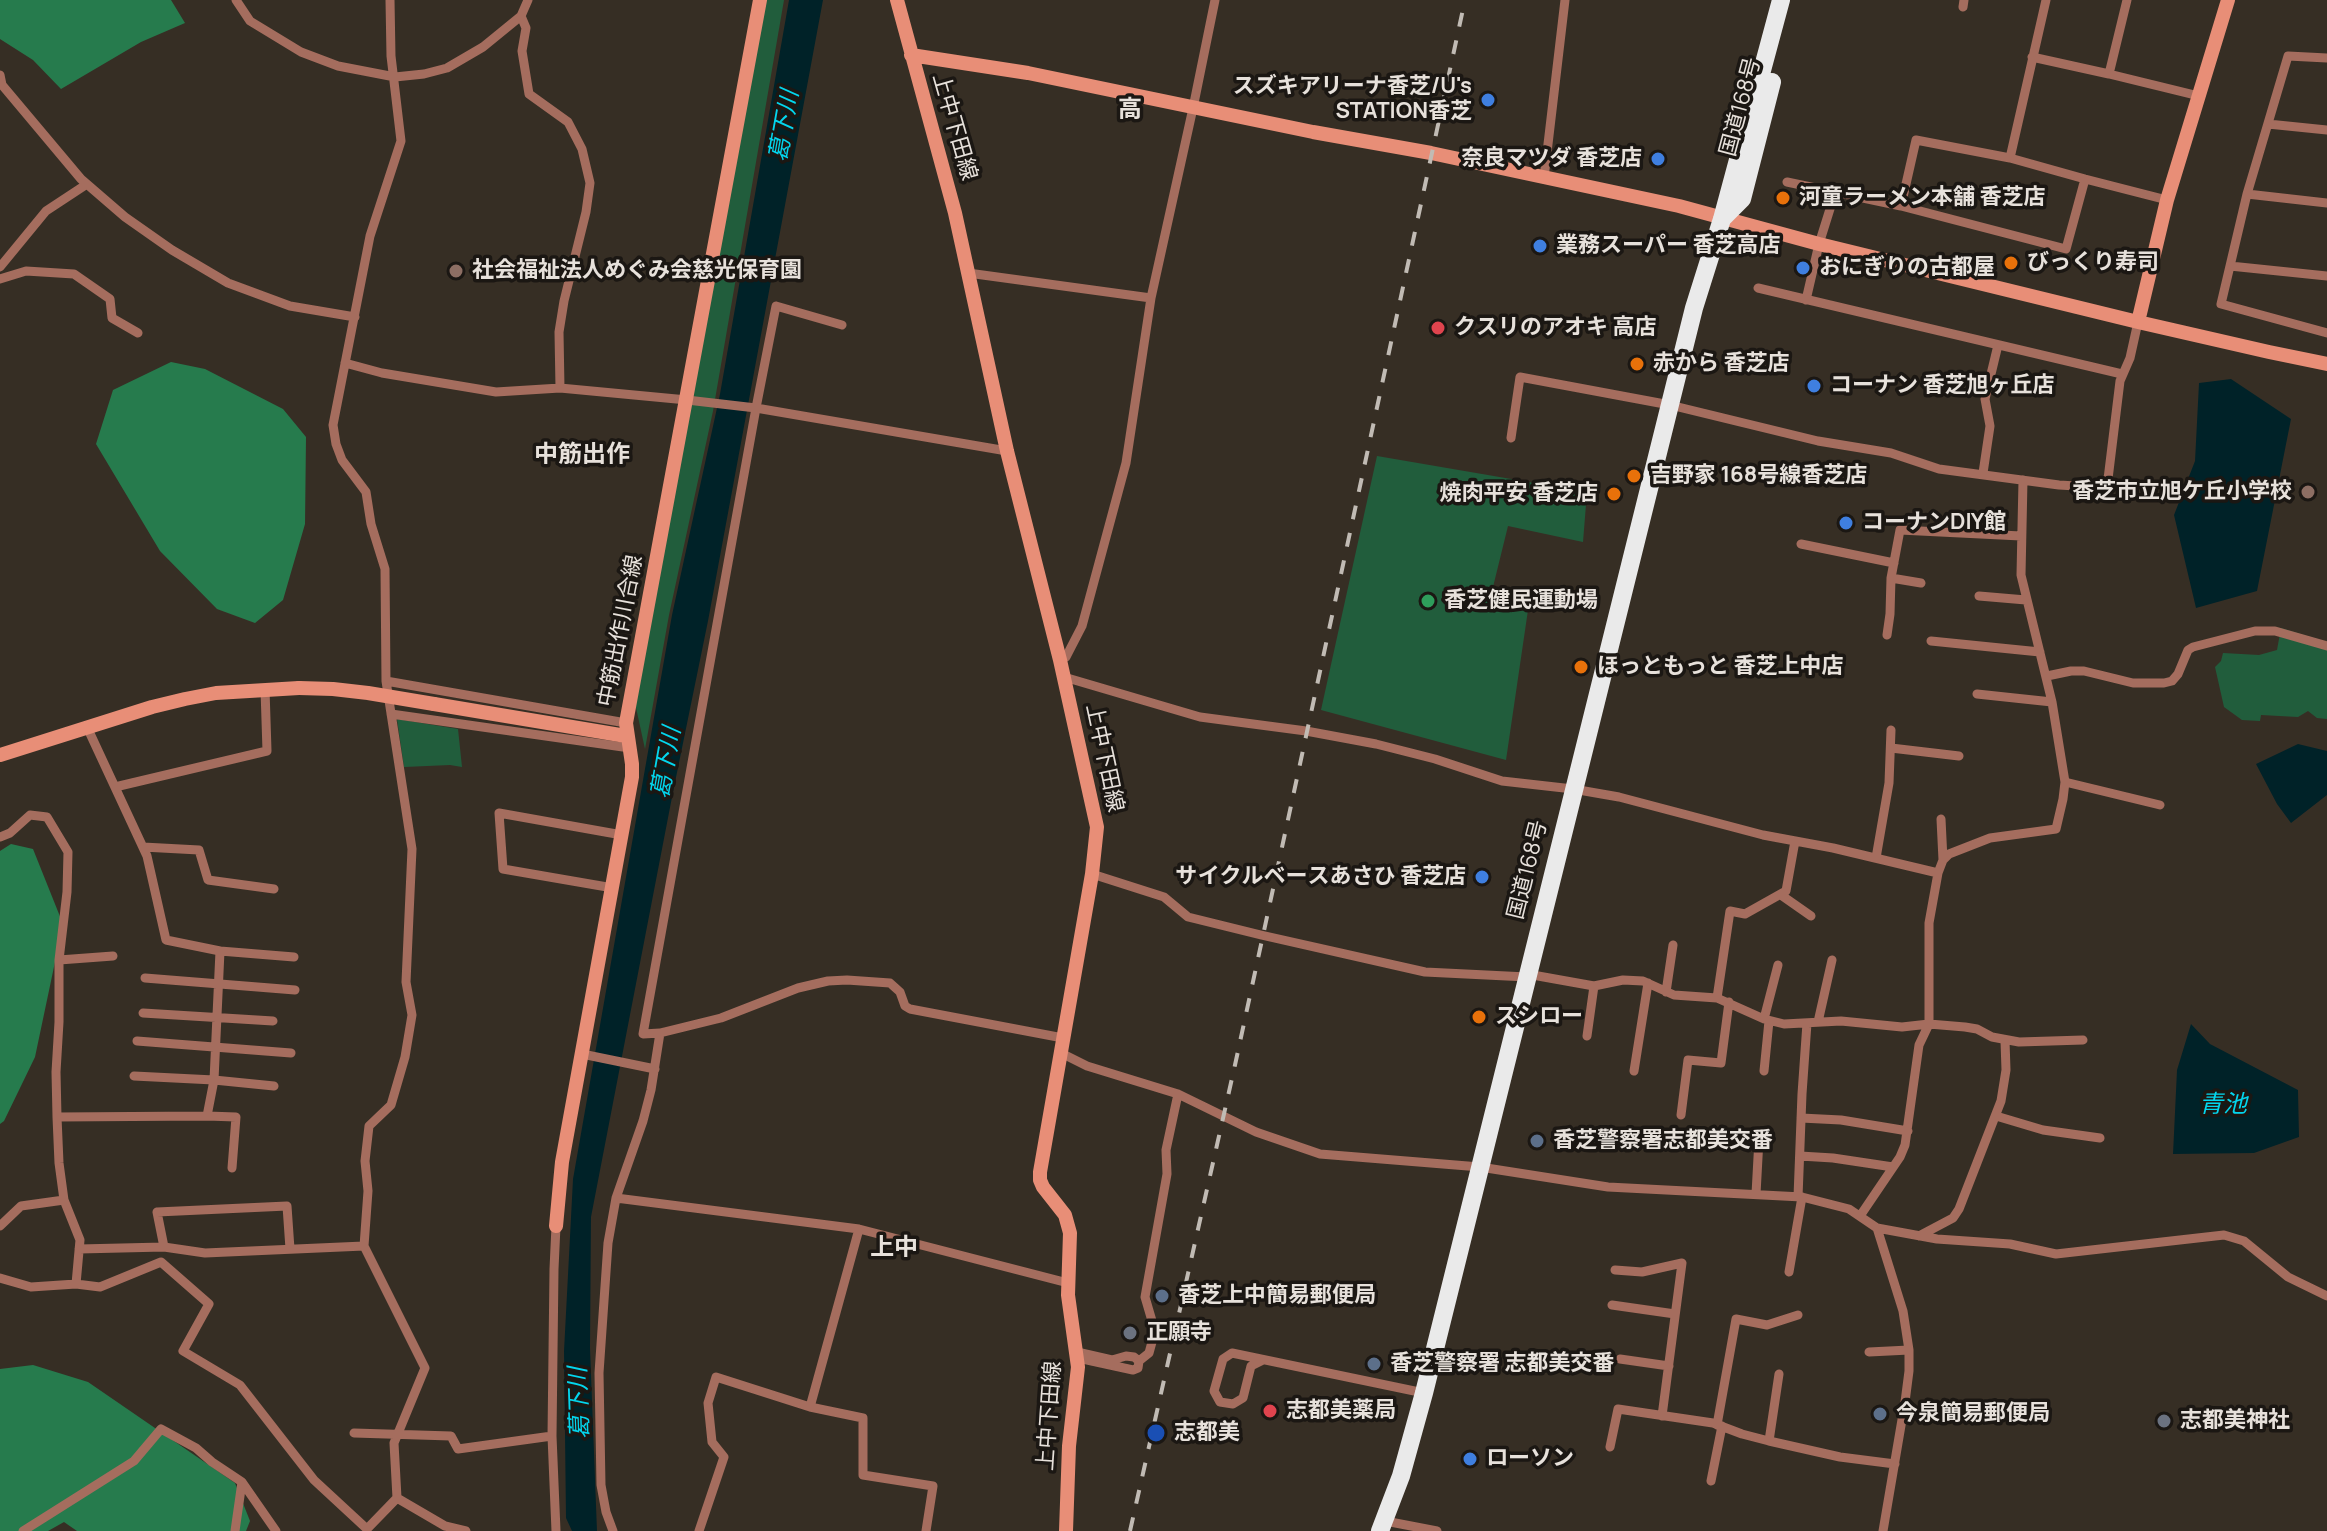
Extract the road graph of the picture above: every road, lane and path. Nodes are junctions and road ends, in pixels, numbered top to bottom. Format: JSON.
{"nodes":[{"id":1,"x":236,"y":0,"type":"edge"},
{"id":2,"x":390,"y":0,"type":"edge"},
{"id":3,"x":528,"y":0,"type":"edge"},
{"id":4,"x":760,"y":0,"type":"edge"},
{"id":5,"x":897,"y":0,"type":"edge"},
{"id":6,"x":1215,"y":0,"type":"edge"},
{"id":7,"x":1565,"y":0,"type":"edge"},
{"id":8,"x":1781,"y":0,"type":"edge"},
{"id":9,"x":1793,"y":0,"type":"edge"},
{"id":10,"x":2046,"y":0,"type":"edge"},
{"id":11,"x":2127,"y":0,"type":"edge"},
{"id":12,"x":2228,"y":0,"type":"edge"},
{"id":13,"x":521,"y":16,"type":"junction"},
{"id":14,"x":911,"y":55,"type":"junction"},
{"id":15,"x":2032,"y":57,"type":"junction"},
{"id":16,"x":2327,"y":58,"type":"edge"},
{"id":17,"x":2109,"y":74,"type":"junction"},
{"id":18,"x":0,"y":75,"type":"edge"},
{"id":19,"x":395,"y":77,"type":"junction"},
{"id":20,"x":2199,"y":96,"type":"junction"},
{"id":21,"x":1193,"y":108,"type":"junction"},
{"id":22,"x":2268,"y":124,"type":"junction"},
{"id":23,"x":2327,"y":130,"type":"edge"},
{"id":24,"x":2010,"y":158,"type":"junction"},
{"id":25,"x":1544,"y":178,"type":"junction"},
{"id":26,"x":2085,"y":179,"type":"junction"},
{"id":27,"x":1787,"y":182,"type":"dead end"},
{"id":28,"x":87,"y":184,"type":"junction"},
{"id":29,"x":1835,"y":193,"type":"junction"},
{"id":30,"x":2247,"y":194,"type":"junction"},
{"id":31,"x":2167,"y":200,"type":"junction"},
{"id":32,"x":2327,"y":203,"type":"edge"},
{"id":33,"x":1901,"y":206,"type":"junction"},
{"id":34,"x":1722,"y":219,"type":"junction"},
{"id":35,"x":1819,"y":244,"type":"junction"},
{"id":36,"x":2230,"y":266,"type":"junction"},
{"id":37,"x":0,"y":267,"type":"edge"},
{"id":38,"x":968,"y":273,"type":"junction"},
{"id":39,"x":2327,"y":276,"type":"edge"},
{"id":40,"x":0,"y":279,"type":"edge"},
{"id":41,"x":1758,"y":288,"type":"dead end"},
{"id":42,"x":1151,"y":298,"type":"junction"},
{"id":43,"x":1806,"y":300,"type":"junction"},
{"id":44,"x":355,"y":317,"type":"junction"},
{"id":45,"x":2138,"y":322,"type":"junction"},
{"id":46,"x":842,"y":325,"type":"dead end"},
{"id":47,"x":138,"y":333,"type":"dead end"},
{"id":48,"x":2327,"y":333,"type":"edge"},
{"id":49,"x":1998,"y":345,"type":"junction"},
{"id":50,"x":345,"y":363,"type":"junction"},
{"id":51,"x":2327,"y":364,"type":"edge"},
{"id":52,"x":2122,"y":374,"type":"junction"},
{"id":53,"x":560,"y":388,"type":"junction"},
{"id":54,"x":687,"y":400,"type":"junction"},
{"id":55,"x":1670,"y":405,"type":"junction"},
{"id":56,"x":754,"y":408,"type":"junction"},
{"id":57,"x":1511,"y":438,"type":"dead end"},
{"id":58,"x":1007,"y":451,"type":"junction"},
{"id":59,"x":1983,"y":473,"type":"junction"},
{"id":60,"x":2023,"y":480,"type":"junction"},
{"id":61,"x":2021,"y":536,"type":"junction"},
{"id":62,"x":1801,"y":544,"type":"dead end"},
{"id":63,"x":1894,"y":563,"type":"junction"},
{"id":64,"x":1891,"y":578,"type":"junction"},
{"id":65,"x":1921,"y":583,"type":"dead end"},
{"id":66,"x":1979,"y":596,"type":"dead end"},
{"id":67,"x":2026,"y":600,"type":"junction"},
{"id":68,"x":1887,"y":635,"type":"dead end"},
{"id":69,"x":1931,"y":641,"type":"dead end"},
{"id":70,"x":2327,"y":646,"type":"edge"},
{"id":71,"x":2040,"y":652,"type":"junction"},
{"id":72,"x":1060,"y":660,"type":"junction"},
{"id":73,"x":2047,"y":676,"type":"junction"},
{"id":74,"x":1064,"y":677,"type":"junction"},
{"id":75,"x":386,"y":681,"type":"junction"},
{"id":76,"x":265,"y":689,"type":"junction"},
{"id":77,"x":1977,"y":694,"type":"dead end"},
{"id":78,"x":2052,"y":702,"type":"junction"},
{"id":79,"x":391,"y":714,"type":"junction"},
{"id":80,"x":87,"y":727,"type":"junction"},
{"id":81,"x":1891,"y":730,"type":"dead end"},
{"id":82,"x":627,"y":736,"type":"junction"},
{"id":83,"x":1891,"y":748,"type":"junction"},
{"id":84,"x":0,"y":755,"type":"edge"},
{"id":85,"x":1959,"y":756,"type":"dead end"},
{"id":86,"x":2065,"y":782,"type":"junction"},
{"id":87,"x":115,"y":787,"type":"junction"},
{"id":88,"x":1573,"y":789,"type":"junction"},
{"id":89,"x":2160,"y":805,"type":"dead end"},
{"id":90,"x":1941,"y":819,"type":"dead end"},
{"id":91,"x":622,"y":835,"type":"junction"},
{"id":92,"x":0,"y":837,"type":"edge"},
{"id":93,"x":1795,"y":841,"type":"junction"},
{"id":94,"x":143,"y":847,"type":"junction"},
{"id":95,"x":1876,"y":858,"type":"junction"},
{"id":96,"x":1943,"y":860,"type":"junction"},
{"id":97,"x":1938,"y":873,"type":"junction"},
{"id":98,"x":1092,"y":874,"type":"junction"},
{"id":99,"x":613,"y":888,"type":"junction"},
{"id":100,"x":274,"y":889,"type":"dead end"},
{"id":101,"x":1781,"y":895,"type":"junction"},
{"id":102,"x":1811,"y":916,"type":"dead end"},
{"id":103,"x":1673,"y":945,"type":"dead end"},
{"id":104,"x":220,"y":951,"type":"junction"},
{"id":105,"x":113,"y":956,"type":"dead end"},
{"id":106,"x":294,"y":957,"type":"dead end"},
{"id":107,"x":59,"y":960,"type":"junction"},
{"id":108,"x":1832,"y":960,"type":"dead end"},
{"id":109,"x":1778,"y":965,"type":"dead end"},
{"id":110,"x":1527,"y":976,"type":"junction"},
{"id":111,"x":145,"y":978,"type":"dead end"},
{"id":112,"x":218,"y":983,"type":"junction"},
{"id":113,"x":1648,"y":983,"type":"junction"},
{"id":114,"x":1594,"y":986,"type":"junction"},
{"id":115,"x":295,"y":990,"type":"dead end"},
{"id":116,"x":1666,"y":992,"type":"junction"},
{"id":117,"x":1717,"y":998,"type":"junction"},
{"id":118,"x":1729,"y":1002,"type":"junction"},
{"id":119,"x":143,"y":1013,"type":"dead end"},
{"id":120,"x":217,"y":1016,"type":"junction"},
{"id":121,"x":1766,"y":1020,"type":"junction"},
{"id":122,"x":273,"y":1021,"type":"dead end"},
{"id":123,"x":1813,"y":1023,"type":"junction"},
{"id":124,"x":1929,"y":1024,"type":"junction"},
{"id":125,"x":660,"y":1033,"type":"junction"},
{"id":126,"x":1587,"y":1036,"type":"dead end"},
{"id":127,"x":2083,"y":1040,"type":"dead end"},
{"id":128,"x":137,"y":1041,"type":"dead end"},
{"id":129,"x":2005,"y":1041,"type":"junction"},
{"id":130,"x":1062,"y":1046,"type":"junction"},
{"id":131,"x":215,"y":1048,"type":"junction"},
{"id":132,"x":291,"y":1053,"type":"dead end"},
{"id":133,"x":585,"y":1055,"type":"junction"},
{"id":134,"x":655,"y":1069,"type":"junction"},
{"id":135,"x":1634,"y":1071,"type":"dead end"},
{"id":136,"x":1764,"y":1071,"type":"dead end"},
{"id":137,"x":134,"y":1076,"type":"dead end"},
{"id":138,"x":214,"y":1080,"type":"junction"},
{"id":139,"x":274,"y":1086,"type":"dead end"},
{"id":140,"x":1178,"y":1094,"type":"junction"},
{"id":141,"x":1681,"y":1115,"type":"dead end"},
{"id":142,"x":207,"y":1116,"type":"junction"},
{"id":143,"x":1996,"y":1116,"type":"junction"},
{"id":144,"x":57,"y":1117,"type":"junction"},
{"id":145,"x":1801,"y":1118,"type":"junction"},
{"id":146,"x":1908,"y":1131,"type":"junction"},
{"id":147,"x":2100,"y":1138,"type":"dead end"},
{"id":148,"x":1759,"y":1139,"type":"dead end"},
{"id":149,"x":1800,"y":1156,"type":"junction"},
{"id":150,"x":1480,"y":1167,"type":"junction"},
{"id":151,"x":1893,"y":1167,"type":"junction"},
{"id":152,"x":232,"y":1168,"type":"dead end"},
{"id":153,"x":1756,"y":1194,"type":"junction"},
{"id":154,"x":1800,"y":1197,"type":"junction"},
{"id":155,"x":616,"y":1198,"type":"junction"},
{"id":156,"x":64,"y":1200,"type":"junction"},
{"id":157,"x":1860,"y":1216,"type":"junction"},
{"id":158,"x":0,"y":1226,"type":"edge"},
{"id":159,"x":556,"y":1226,"type":"joint"},
{"id":160,"x":1877,"y":1228,"type":"junction"},
{"id":161,"x":859,"y":1229,"type":"junction"},
{"id":162,"x":1919,"y":1236,"type":"junction"},
{"id":163,"x":364,"y":1246,"type":"junction"},
{"id":164,"x":164,"y":1247,"type":"junction"},
{"id":165,"x":79,"y":1249,"type":"junction"},
{"id":166,"x":290,"y":1249,"type":"junction"},
{"id":167,"x":1615,"y":1270,"type":"dead end"},
{"id":168,"x":1789,"y":1272,"type":"dead end"},
{"id":169,"x":0,"y":1278,"type":"edge"},
{"id":170,"x":1068,"y":1283,"type":"junction"},
{"id":171,"x":76,"y":1284,"type":"junction"},
{"id":172,"x":2327,"y":1296,"type":"edge"},
{"id":173,"x":1612,"y":1305,"type":"dead end"},
{"id":174,"x":1675,"y":1314,"type":"junction"},
{"id":175,"x":1798,"y":1315,"type":"dead end"},
{"id":176,"x":1909,"y":1350,"type":"junction"},
{"id":177,"x":1869,"y":1352,"type":"dead end"},
{"id":178,"x":1077,"y":1355,"type":"junction"},
{"id":179,"x":1620,"y":1359,"type":"dead end"},
{"id":180,"x":1263,"y":1360,"type":"junction"},
{"id":181,"x":1669,"y":1366,"type":"junction"},
{"id":182,"x":1779,"y":1374,"type":"dead end"},
{"id":183,"x":1424,"y":1393,"type":"junction"},
{"id":184,"x":810,"y":1407,"type":"junction"},
{"id":185,"x":1662,"y":1416,"type":"junction"},
{"id":186,"x":1719,"y":1426,"type":"junction"},
{"id":187,"x":354,"y":1433,"type":"dead end"},
{"id":188,"x":398,"y":1434,"type":"junction"},
{"id":189,"x":552,"y":1436,"type":"junction"},
{"id":190,"x":1769,"y":1441,"type":"junction"},
{"id":191,"x":1610,"y":1447,"type":"dead end"},
{"id":192,"x":1895,"y":1464,"type":"junction"},
{"id":193,"x":1711,"y":1481,"type":"dead end"},
{"id":194,"x":242,"y":1482,"type":"junction"},
{"id":195,"x":397,"y":1498,"type":"junction"},
{"id":196,"x":1382,"y":1526,"type":"edge"},
{"id":197,"x":444,"y":1528,"type":"edge"},
{"id":198,"x":23,"y":1531,"type":"edge"},
{"id":199,"x":235,"y":1531,"type":"edge"},
{"id":200,"x":276,"y":1531,"type":"edge"},
{"id":201,"x":466,"y":1531,"type":"edge"},
{"id":202,"x":556,"y":1531,"type":"edge"},
{"id":203,"x":613,"y":1531,"type":"edge"},
{"id":204,"x":699,"y":1531,"type":"edge"},
{"id":205,"x":926,"y":1531,"type":"edge"},
{"id":206,"x":1066,"y":1531,"type":"edge"},
{"id":207,"x":1437,"y":1531,"type":"edge"},
{"id":208,"x":1883,"y":1531,"type":"edge"}],
"edges":[{"from":1,"to":19,"type":"street"},
{"from":2,"to":19,"type":"street"},
{"from":3,"to":13,"type":"street"},
{"from":4,"to":54,"type":"main road","name":"中筋出作川合線"},
{"from":5,"to":14,"type":"main road","name":"上中下田線"},
{"from":6,"to":21,"type":"street"},
{"from":7,"to":25,"type":"street"},
{"from":8,"to":34,"type":"highway","name":"国道168号"},
{"from":9,"to":34,"type":"highway","name":"国道168号"},
{"from":10,"to":15,"type":"street"},
{"from":11,"to":17,"type":"street"},
{"from":12,"to":20,"type":"main road"},
{"from":13,"to":19,"type":"street"},
{"from":13,"to":53,"type":"street"},
{"from":14,"to":21,"type":"main road"},
{"from":14,"to":38,"type":"main road","name":"上中下田線"},
{"from":15,"to":17,"type":"street"},
{"from":15,"to":24,"type":"street"},
{"from":16,"to":22,"type":"street"},
{"from":17,"to":20,"type":"street"},
{"from":18,"to":28,"type":"street"},
{"from":19,"to":44,"type":"street"},
{"from":20,"to":31,"type":"main road"},
{"from":21,"to":25,"type":"main road"},
{"from":21,"to":42,"type":"street"},
{"from":22,"to":23,"type":"street"},
{"from":22,"to":30,"type":"street"},
{"from":24,"to":26,"type":"street"},
{"from":24,"to":33,"type":"street"},
{"from":25,"to":34,"type":"main road"},
{"from":26,"to":31,"type":"street"},
{"from":26,"to":33,"type":"street"},
{"from":27,"to":29,"type":"street"},
{"from":28,"to":37,"type":"street"},
{"from":28,"to":44,"type":"street"},
{"from":29,"to":33,"type":"street"},
{"from":29,"to":35,"type":"street"},
{"from":30,"to":32,"type":"street"},
{"from":30,"to":36,"type":"street"},
{"from":31,"to":45,"type":"main road"},
{"from":34,"to":35,"type":"main road"},
{"from":34,"to":55,"type":"highway","name":"国道168号"},
{"from":35,"to":43,"type":"street"},
{"from":35,"to":45,"type":"main road"},
{"from":36,"to":39,"type":"street"},
{"from":36,"to":48,"type":"street"},
{"from":38,"to":42,"type":"street"},
{"from":38,"to":58,"type":"main road","name":"上中下田線"},
{"from":40,"to":47,"type":"street"},
{"from":41,"to":43,"type":"street"},
{"from":42,"to":72,"type":"street"},
{"from":43,"to":49,"type":"street"},
{"from":44,"to":50,"type":"street"},
{"from":45,"to":51,"type":"main road"},
{"from":45,"to":52,"type":"street"},
{"from":46,"to":56,"type":"street"},
{"from":49,"to":52,"type":"street"},
{"from":49,"to":59,"type":"street"},
{"from":50,"to":53,"type":"street"},
{"from":50,"to":75,"type":"street"},
{"from":52,"to":60,"type":"street"},
{"from":53,"to":54,"type":"street"},
{"from":54,"to":56,"type":"street"},
{"from":54,"to":82,"type":"main road","name":"中筋出作川合線"},
{"from":55,"to":57,"type":"street"},
{"from":55,"to":59,"type":"street"},
{"from":55,"to":88,"type":"highway","name":"国道168号"},
{"from":56,"to":58,"type":"street"},
{"from":56,"to":125,"type":"street"},
{"from":58,"to":72,"type":"main road","name":"上中下田線"},
{"from":59,"to":60,"type":"street"},
{"from":60,"to":61,"type":"street"},
{"from":61,"to":63,"type":"street"},
{"from":61,"to":67,"type":"street"},
{"from":62,"to":63,"type":"street"},
{"from":63,"to":64,"type":"street"},
{"from":64,"to":65,"type":"street"},
{"from":64,"to":68,"type":"street"},
{"from":66,"to":67,"type":"street"},
{"from":67,"to":71,"type":"street"},
{"from":69,"to":71,"type":"street"},
{"from":70,"to":73,"type":"street"},
{"from":71,"to":73,"type":"street"},
{"from":72,"to":74,"type":"main road","name":"上中下田線"},
{"from":73,"to":78,"type":"street"},
{"from":74,"to":88,"type":"street"},
{"from":74,"to":98,"type":"main road","name":"上中下田線"},
{"from":75,"to":79,"type":"street"},
{"from":75,"to":82,"type":"street"},
{"from":76,"to":80,"type":"main road","name":"中筋出作川合線"},
{"from":76,"to":82,"type":"main road","name":"中筋出作川合線","bridge":true},
{"from":76,"to":87,"type":"street"},
{"from":77,"to":78,"type":"street"},
{"from":78,"to":86,"type":"street"},
{"from":79,"to":82,"type":"street"},
{"from":79,"to":163,"type":"street"},
{"from":80,"to":84,"type":"main road","name":"中筋出作川合線"},
{"from":80,"to":87,"type":"street"},
{"from":81,"to":83,"type":"street"},
{"from":82,"to":91,"type":"main road"},
{"from":83,"to":85,"type":"street"},
{"from":83,"to":95,"type":"street"},
{"from":86,"to":89,"type":"street"},
{"from":86,"to":96,"type":"street"},
{"from":87,"to":94,"type":"street"},
{"from":88,"to":93,"type":"street"},
{"from":88,"to":110,"type":"highway","name":"国道168号"},
{"from":90,"to":96,"type":"street"},
{"from":91,"to":99,"type":"main road"},
{"from":91,"to":99,"type":"street"},
{"from":92,"to":107,"type":"street"},
{"from":93,"to":95,"type":"street"},
{"from":93,"to":101,"type":"street"},
{"from":94,"to":100,"type":"street"},
{"from":94,"to":104,"type":"street"},
{"from":95,"to":97,"type":"street"},
{"from":96,"to":97,"type":"street"},
{"from":97,"to":124,"type":"street"},
{"from":98,"to":110,"type":"street"},
{"from":98,"to":130,"type":"main road","name":"上中下田線"},
{"from":99,"to":133,"type":"main road"},
{"from":101,"to":102,"type":"street"},
{"from":101,"to":117,"type":"street"},
{"from":103,"to":116,"type":"street"},
{"from":104,"to":106,"type":"street"},
{"from":104,"to":112,"type":"street"},
{"from":105,"to":107,"type":"street"},
{"from":107,"to":144,"type":"street"},
{"from":108,"to":123,"type":"street"},
{"from":109,"to":121,"type":"street"},
{"from":110,"to":114,"type":"street"},
{"from":110,"to":150,"type":"highway","name":"国道168号"},
{"from":111,"to":112,"type":"street"},
{"from":112,"to":115,"type":"street"},
{"from":112,"to":120,"type":"street"},
{"from":113,"to":114,"type":"street"},
{"from":113,"to":116,"type":"street"},
{"from":113,"to":135,"type":"street"},
{"from":114,"to":126,"type":"street"},
{"from":116,"to":117,"type":"street"},
{"from":117,"to":118,"type":"street"},
{"from":118,"to":121,"type":"street"},
{"from":118,"to":141,"type":"street"},
{"from":119,"to":120,"type":"street"},
{"from":120,"to":122,"type":"street"},
{"from":120,"to":131,"type":"street"},
{"from":121,"to":123,"type":"street"},
{"from":121,"to":136,"type":"street"},
{"from":123,"to":124,"type":"street"},
{"from":123,"to":145,"type":"street"},
{"from":124,"to":129,"type":"street"},
{"from":124,"to":146,"type":"street"},
{"from":125,"to":130,"type":"street"},
{"from":125,"to":134,"type":"street"},
{"from":127,"to":129,"type":"street"},
{"from":128,"to":131,"type":"street"},
{"from":129,"to":143,"type":"street"},
{"from":130,"to":140,"type":"street"},
{"from":130,"to":170,"type":"main road","name":"上中下田線"},
{"from":131,"to":132,"type":"street"},
{"from":131,"to":138,"type":"street"},
{"from":133,"to":134,"type":"street"},
{"from":133,"to":159,"type":"main road"},
{"from":134,"to":155,"type":"street"},
{"from":137,"to":138,"type":"street"},
{"from":138,"to":139,"type":"street"},
{"from":138,"to":142,"type":"street"},
{"from":140,"to":150,"type":"street"},
{"from":140,"to":178,"type":"street"},
{"from":142,"to":144,"type":"street"},
{"from":142,"to":152,"type":"street"},
{"from":143,"to":147,"type":"street"},
{"from":143,"to":162,"type":"street"},
{"from":144,"to":156,"type":"street"},
{"from":145,"to":146,"type":"street"},
{"from":145,"to":149,"type":"street"},
{"from":146,"to":151,"type":"street"},
{"from":148,"to":153,"type":"street"},
{"from":149,"to":151,"type":"street"},
{"from":149,"to":154,"type":"street"},
{"from":150,"to":153,"type":"street"},
{"from":150,"to":183,"type":"highway","name":"国道168号"},
{"from":151,"to":157,"type":"street"},
{"from":153,"to":154,"type":"street"},
{"from":154,"to":157,"type":"street"},
{"from":154,"to":168,"type":"street"},
{"from":155,"to":161,"type":"street"},
{"from":155,"to":203,"type":"street"},
{"from":156,"to":158,"type":"street"},
{"from":156,"to":165,"type":"street"},
{"from":157,"to":160,"type":"street"},
{"from":159,"to":189,"type":"street"},
{"from":160,"to":162,"type":"street"},
{"from":160,"to":176,"type":"street"},
{"from":161,"to":170,"type":"street"},
{"from":161,"to":184,"type":"street"},
{"from":162,"to":172,"type":"street"},
{"from":163,"to":166,"type":"street"},
{"from":163,"to":188,"type":"street"},
{"from":164,"to":165,"type":"street"},
{"from":164,"to":166,"type":"street"},
{"from":164,"to":166,"type":"street"},
{"from":165,"to":171,"type":"street"},
{"from":167,"to":174,"type":"street"},
{"from":169,"to":171,"type":"street"},
{"from":170,"to":178,"type":"main road","name":"上中下田線"},
{"from":171,"to":195,"type":"street"},
{"from":173,"to":174,"type":"street"},
{"from":174,"to":181,"type":"street"},
{"from":175,"to":186,"type":"street"},
{"from":176,"to":177,"type":"street"},
{"from":176,"to":192,"type":"street"},
{"from":178,"to":206,"type":"main road","name":"上中下田線"},
{"from":179,"to":181,"type":"street"},
{"from":180,"to":180,"type":"street"},
{"from":180,"to":183,"type":"street"},
{"from":181,"to":185,"type":"street"},
{"from":182,"to":190,"type":"street"},
{"from":183,"to":196,"type":"highway","name":"国道168号"},
{"from":184,"to":204,"type":"street"},
{"from":184,"to":205,"type":"street"},
{"from":185,"to":186,"type":"street"},
{"from":185,"to":191,"type":"street"},
{"from":186,"to":190,"type":"street"},
{"from":186,"to":193,"type":"street"},
{"from":187,"to":188,"type":"street"},
{"from":188,"to":189,"type":"street"},
{"from":188,"to":195,"type":"street"},
{"from":189,"to":202,"type":"street"},
{"from":190,"to":192,"type":"street"},
{"from":192,"to":208,"type":"street"},
{"from":194,"to":198,"type":"street"},
{"from":194,"to":199,"type":"street"},
{"from":194,"to":200,"type":"street"},
{"from":195,"to":197,"type":"street"},
{"from":196,"to":207,"type":"street"},
{"from":197,"to":201,"type":"street"}]}
